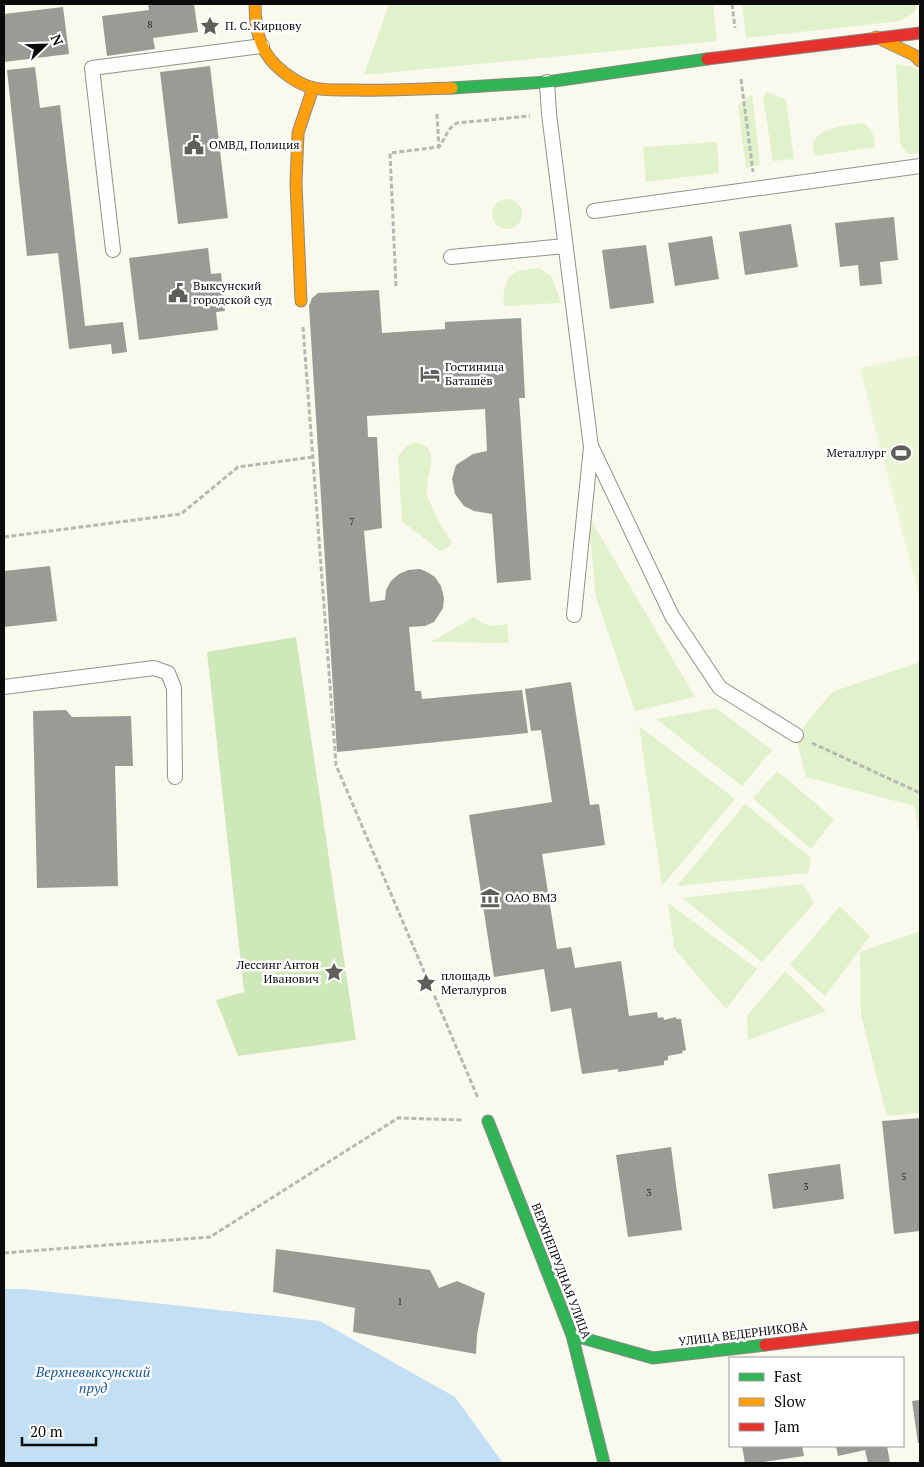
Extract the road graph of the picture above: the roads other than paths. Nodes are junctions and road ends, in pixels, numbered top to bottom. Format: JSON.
{"nodes":[{"id":1,"x":254,"y":4,"type":"edge"},
{"id":2,"x":920,"y":33,"type":"edge"},
{"id":3,"x":876,"y":37,"type":"junction"},
{"id":4,"x":262,"y":46,"type":"junction"},
{"id":5,"x":920,"y":61,"type":"edge"},
{"id":6,"x":547,"y":82,"type":"junction"},
{"id":7,"x":313,"y":88,"type":"junction"},
{"id":8,"x":920,"y":166,"type":"edge"},
{"id":9,"x":594,"y":211,"type":"dead end"},
{"id":10,"x":565,"y":246,"type":"junction"},
{"id":11,"x":113,"y":250,"type":"dead end"},
{"id":12,"x":451,"y":257,"type":"dead end"},
{"id":13,"x":301,"y":301,"type":"road end"},
{"id":14,"x":591,"y":447,"type":"junction"},
{"id":15,"x":574,"y":616,"type":"dead end"},
{"id":16,"x":4,"y":687,"type":"edge"},
{"id":17,"x":796,"y":736,"type":"road end"},
{"id":18,"x":176,"y":777,"type":"dead end"},
{"id":19,"x":488,"y":1121,"type":"road end"},
{"id":20,"x":920,"y":1327,"type":"edge"},
{"id":21,"x":572,"y":1335,"type":"junction"},
{"id":22,"x":604,"y":1463,"type":"edge"}],
"edges":[{"from":1,"to":4,"type":"street"},
{"from":2,"to":3,"type":"street"},
{"from":3,"to":5,"type":"street"},
{"from":3,"to":6,"type":"street"},
{"from":4,"to":7,"type":"street"},
{"from":4,"to":11,"type":"lane"},
{"from":6,"to":7,"type":"street"},
{"from":6,"to":10,"type":"lane"},
{"from":7,"to":13,"type":"street"},
{"from":8,"to":9,"type":"lane"},
{"from":10,"to":12,"type":"lane"},
{"from":10,"to":14,"type":"lane"},
{"from":14,"to":15,"type":"lane"},
{"from":14,"to":17,"type":"lane"},
{"from":16,"to":18,"type":"lane"},
{"from":19,"to":21,"type":"street","name":"ВЕРХНЕПРУДНАЯ УЛИЦА"},
{"from":20,"to":21,"type":"street","name":"УЛИЦА ВЕДЕРНИКОВА"},
{"from":21,"to":22,"type":"street","name":"ВЕРХНЕПРУДНАЯ УЛИЦА"}]}
